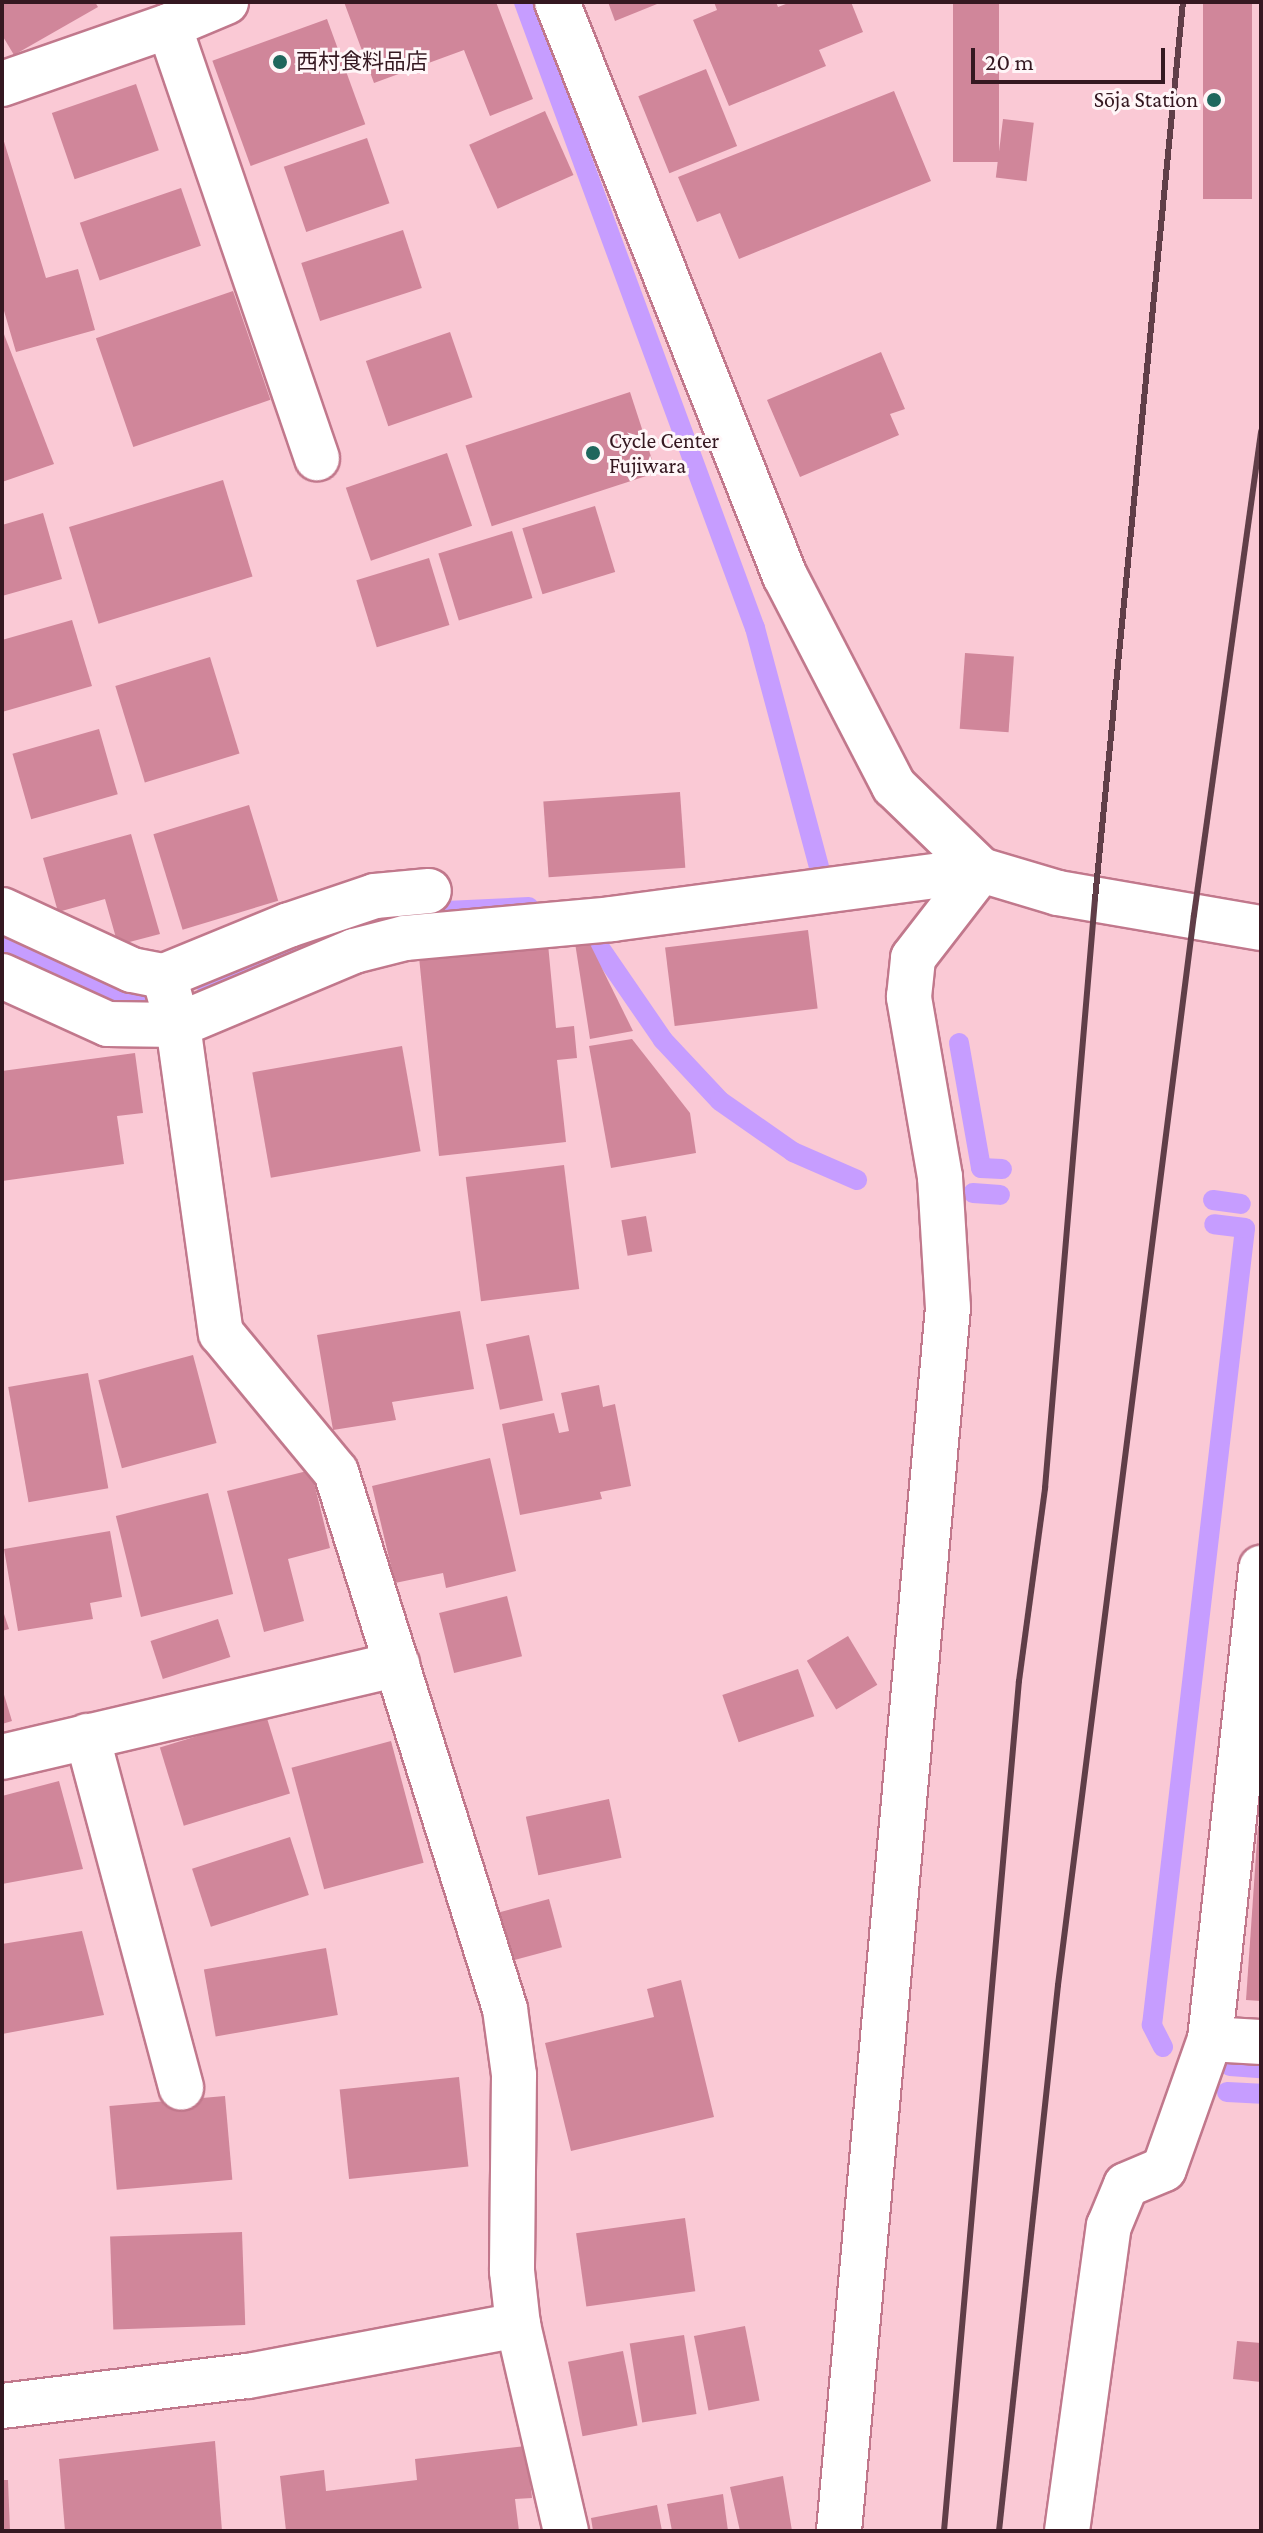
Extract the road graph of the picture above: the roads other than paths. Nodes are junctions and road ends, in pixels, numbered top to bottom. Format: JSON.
{"nodes":[{"id":1,"x":226,"y":2,"type":"edge"},
{"id":2,"x":557,"y":2,"type":"edge"},
{"id":3,"x":169,"y":26,"type":"junction"},
{"id":4,"x":2,"y":84,"type":"edge"},
{"id":5,"x":317,"y":458,"type":"dead end"},
{"id":6,"x":981,"y":870,"type":"junction"},
{"id":7,"x":429,"y":891,"type":"dead end"},
{"id":8,"x":3,"y":908,"type":"edge"},
{"id":9,"x":1261,"y":928,"type":"edge"},
{"id":10,"x":2,"y":976,"type":"edge"},
{"id":11,"x":164,"y":976,"type":"junction"},
{"id":12,"x":178,"y":1025,"type":"junction"},
{"id":13,"x":1261,"y":1568,"type":"edge"},
{"id":14,"x":397,"y":1664,"type":"junction"},
{"id":15,"x":87,"y":1736,"type":"junction"},
{"id":16,"x":2,"y":1757,"type":"edge"},
{"id":17,"x":1210,"y":2039,"type":"junction"},
{"id":18,"x":1261,"y":2042,"type":"edge"},
{"id":19,"x":181,"y":2088,"type":"dead end"},
{"id":20,"x":518,"y":2325,"type":"junction"},
{"id":21,"x":2,"y":2406,"type":"edge"},
{"id":22,"x":566,"y":2531,"type":"edge"},
{"id":23,"x":839,"y":2531,"type":"edge"},
{"id":24,"x":1067,"y":2531,"type":"edge"}],
"edges":[{"from":1,"to":3,"type":"street"},
{"from":2,"to":6,"type":"street"},
{"from":3,"to":4,"type":"street"},
{"from":3,"to":5,"type":"street"},
{"from":6,"to":9,"type":"street"},
{"from":6,"to":12,"type":"street"},
{"from":6,"to":23,"type":"street"},
{"from":7,"to":11,"type":"street"},
{"from":8,"to":11,"type":"street"},
{"from":10,"to":12,"type":"street"},
{"from":11,"to":12,"type":"street"},
{"from":12,"to":14,"type":"street"},
{"from":13,"to":17,"type":"street"},
{"from":14,"to":15,"type":"street"},
{"from":14,"to":20,"type":"street"},
{"from":15,"to":16,"type":"street"},
{"from":15,"to":19,"type":"street"},
{"from":17,"to":18,"type":"street"},
{"from":17,"to":24,"type":"street"},
{"from":20,"to":21,"type":"street"},
{"from":20,"to":22,"type":"street"}]}
